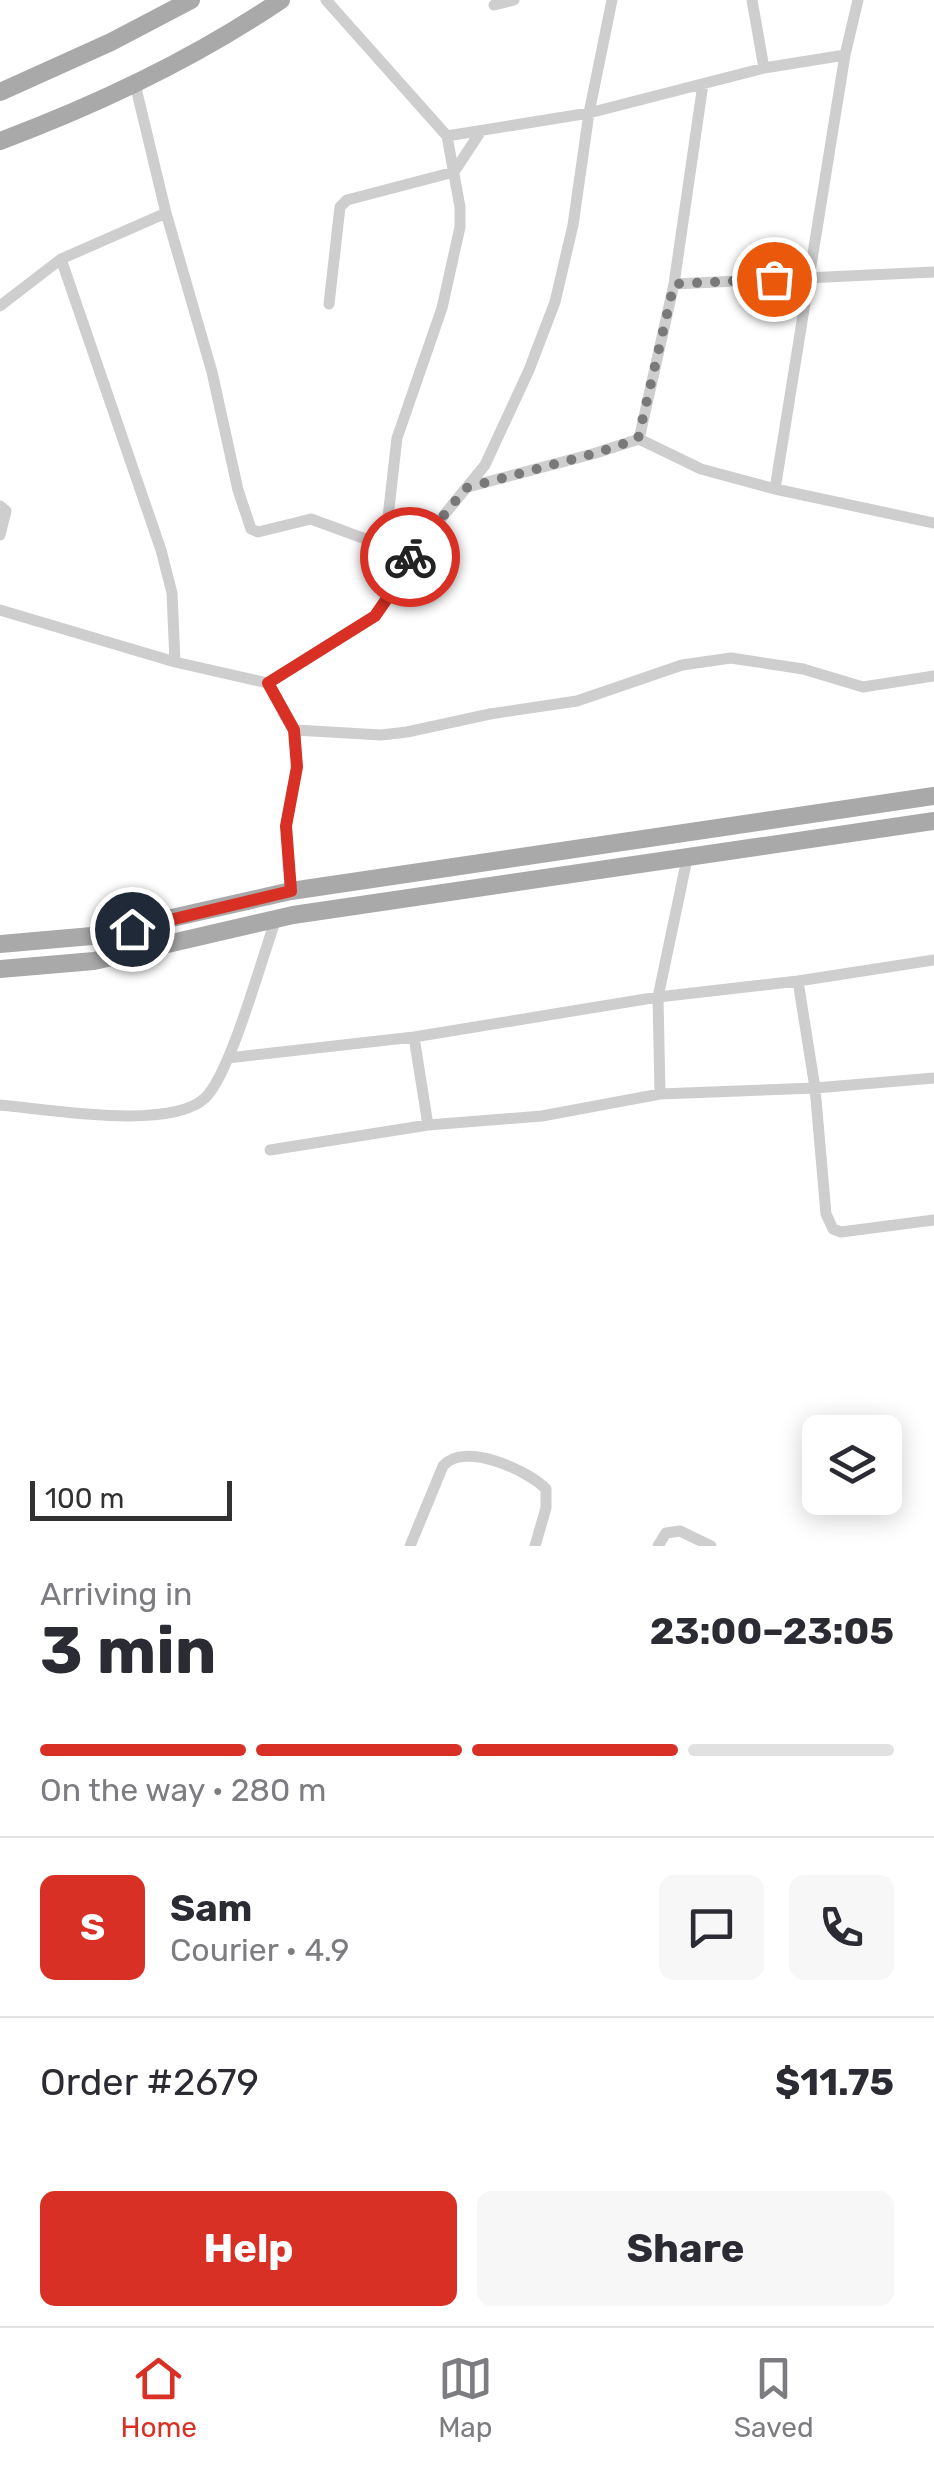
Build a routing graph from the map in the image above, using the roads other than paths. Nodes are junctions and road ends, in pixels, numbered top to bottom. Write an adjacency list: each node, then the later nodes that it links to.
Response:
1 (191, 0): 13 (main road)
2 (281, 0): 11 (main road)
3 (326, 0): 16 (street)
4 (514, 0): 8 (street)
5 (612, 0): 14 (street)
6 (752, 0): 10 (street)
7 (858, 0): 9 (street)
8 (494, 5)
9 (845, 55): 10 (street); 22 (street)
10 (764, 68): 12 (street)
11 (135, 84): 17 (main road); 19 (street)
12 (703, 84): 14 (street); 23 (street)
13 (0, 92)
14 (589, 113): 15 (street); 27 (street)
15 (481, 131): 16 (street); 18 (street)
16 (448, 136): 18 (street)
17 (0, 141)
18 (454, 172): 24 (street); 32 (street)
19 (166, 213): 20 (street); 32 (street)
20 (61, 258): 25 (street); 35 (street)
21 (934, 272): 22 (street)
22 (808, 278): 23 (street); 28 (street)
23 (674, 284): 26 (street)
24 (329, 304)
25 (0, 306)
26 (638, 439): 27 (street); 28 (street)
27 (466, 488): 33 (street)
28 (775, 489): 30 (street)
29 (0, 506): 31 (street)
30 (933, 519)
31 (0, 535)
32 (390, 548): 33 (street)
33 (394, 576): 37 (street)
34 (0, 610): 35 (street)
35 (176, 662): 37 (street)
36 (934, 676): 38 (street)
37 (268, 683): 38 (street)
38 (294, 730): 42 (street)
39 (934, 796): 42 (main road)
40 (934, 821): 41 (main road)
41 (687, 859): 43 (main road); 48 (street)
42 (291, 891): 44 (main road)
43 (276, 919): 46 (main road); 50 (street)
44 (0, 944)
45 (934, 960): 47 (street)
46 (0, 969)
47 (798, 981): 48 (street); 52 (street)
48 (658, 998): 49 (street); 53 (street)
49 (414, 1036): 50 (street); 55 (street)
50 (228, 1058): 54 (street)
51 (934, 1078): 52 (street)
52 (815, 1088): 53 (street); 57 (street)
53 (660, 1094): 55 (street)
54 (0, 1105)
55 (428, 1124): 56 (street)
56 (270, 1150)
57 (934, 1220)
58 (410, 1546): 59 (street)
59 (535, 1546)
60 (658, 1546): 61 (street)
61 (712, 1546)

